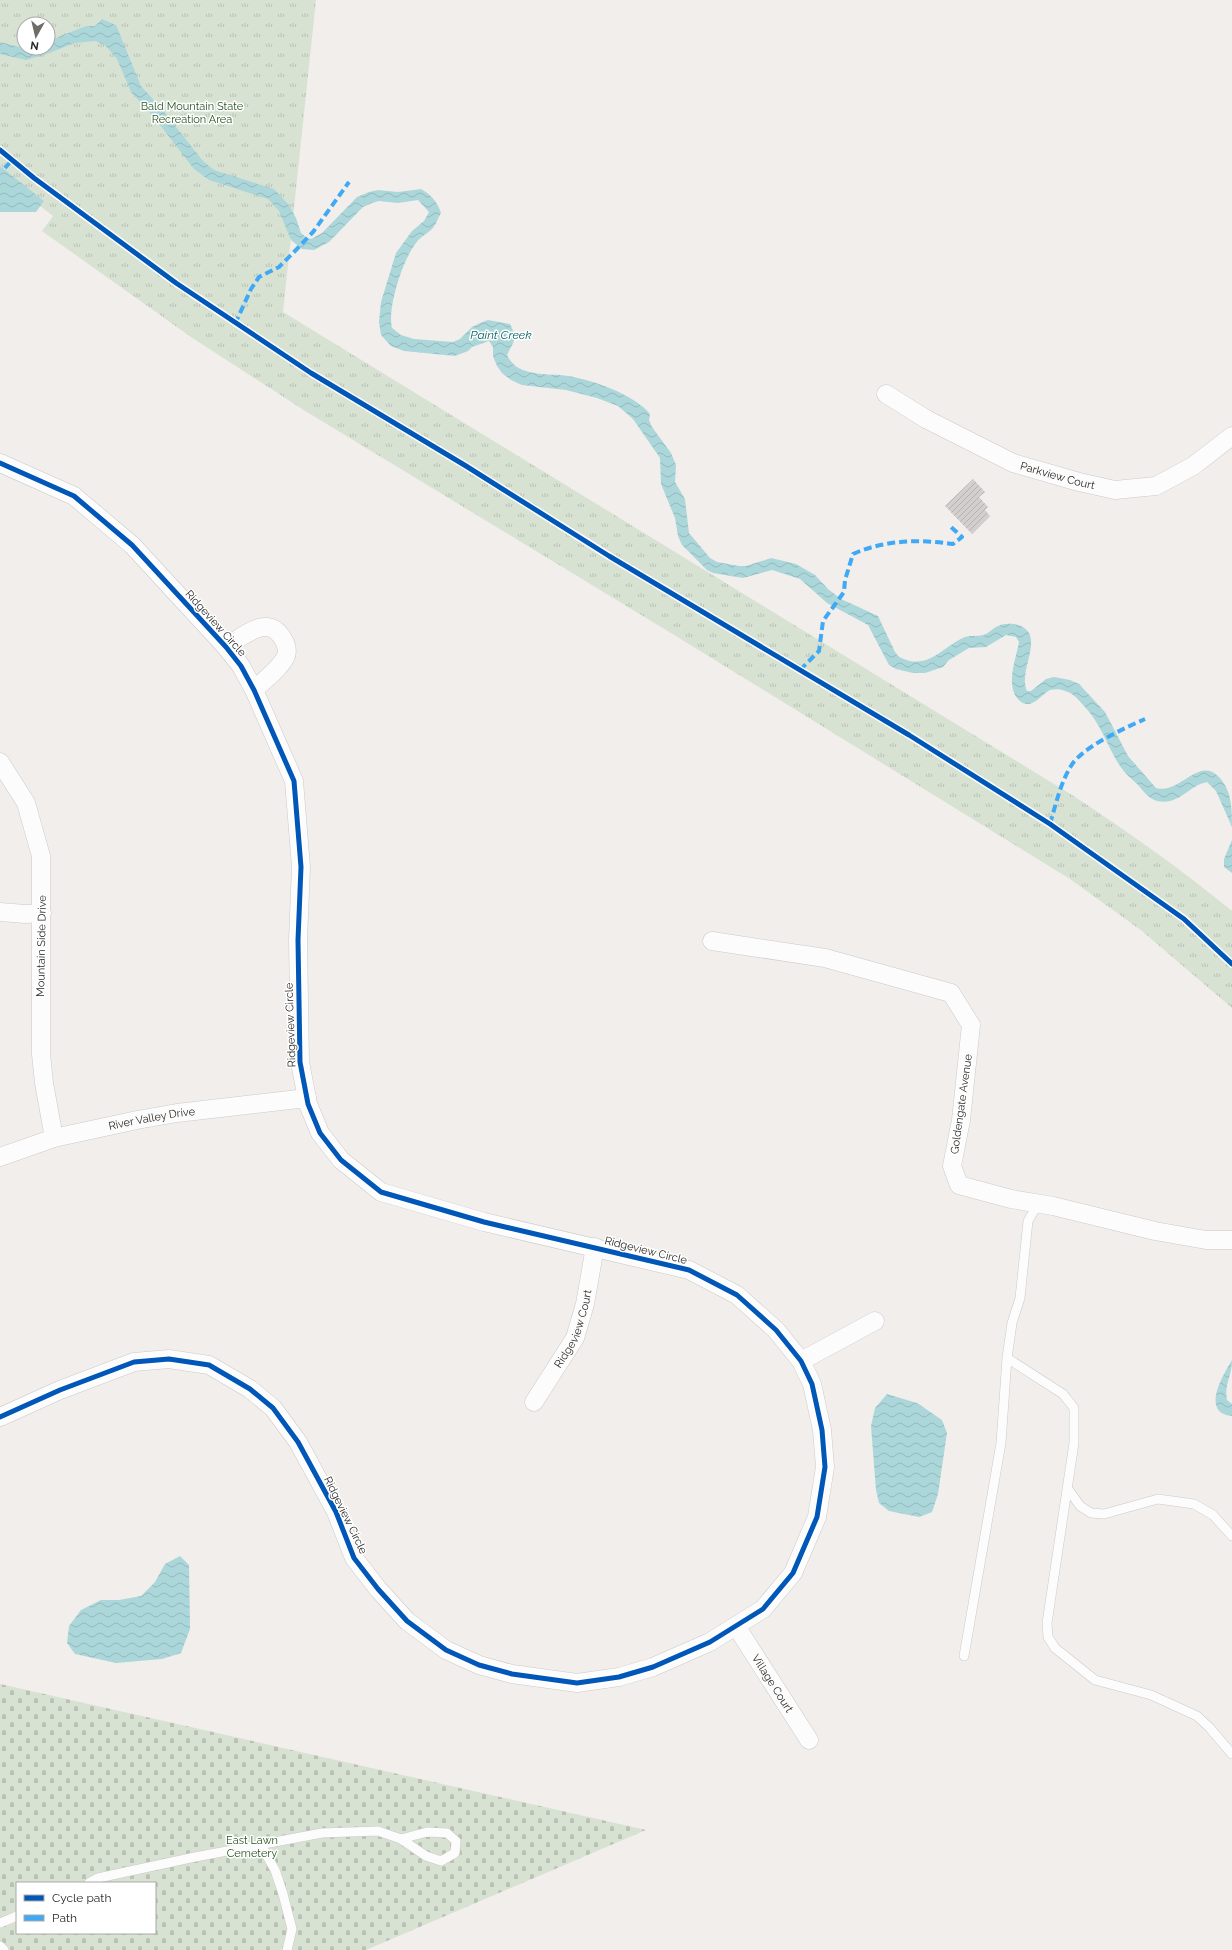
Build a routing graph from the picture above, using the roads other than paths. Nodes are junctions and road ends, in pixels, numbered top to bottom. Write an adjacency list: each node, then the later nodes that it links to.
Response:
1 (886, 394): 2 (street, Parkview Court)
2 (1232, 436)
3 (0, 463): 4 (street, Ridgeview Circle)
4 (226, 647): 5 (street, Ridgeview Circle); 5 (street, Ridgeview Circle)
5 (254, 690): 10 (street, Ridgeview Circle)
6 (0, 762): 8 (street, Mountain Side Drive)
7 (0, 912): 8 (street)
8 (42, 913): 11 (street, Mountain Side Drive)
9 (712, 941): 13 (street, Goldengate Avenue)
10 (307, 1098): 11 (street, River Valley Drive); 15 (street, Ridgeview Circle)
11 (54, 1138): 12 (street, River Valley Drive)
12 (0, 1157)
13 (1038, 1204): 14 (street, Goldengate Avenue); 17 (lane)
14 (1232, 1240)
15 (595, 1247): 18 (street, Ridgeview Circle); 19 (street, Ridgeview Court)
16 (875, 1321): 18 (street)
17 (1007, 1358): 21 (lane); 24 (lane)
18 (801, 1361): 23 (street, Ridgeview Circle)
19 (534, 1402)
20 (0, 1417): 23 (street, Ridgeview Circle)
21 (1068, 1489): 22 (lane); 26 (lane)
22 (1232, 1536)
23 (736, 1626): 25 (street, Village Court)
24 (964, 1656)
25 (809, 1740)
26 (1232, 1754)
27 (401, 1839): 27 (lane); 28 (lane)
28 (261, 1845): 29 (lane); 34 (lane)
29 (91, 1882)
30 (16, 1916): 31 (lane)
31 (0, 1923)
32 (0, 1946): 33 (lane)
33 (4, 1950)
34 (287, 1950)

